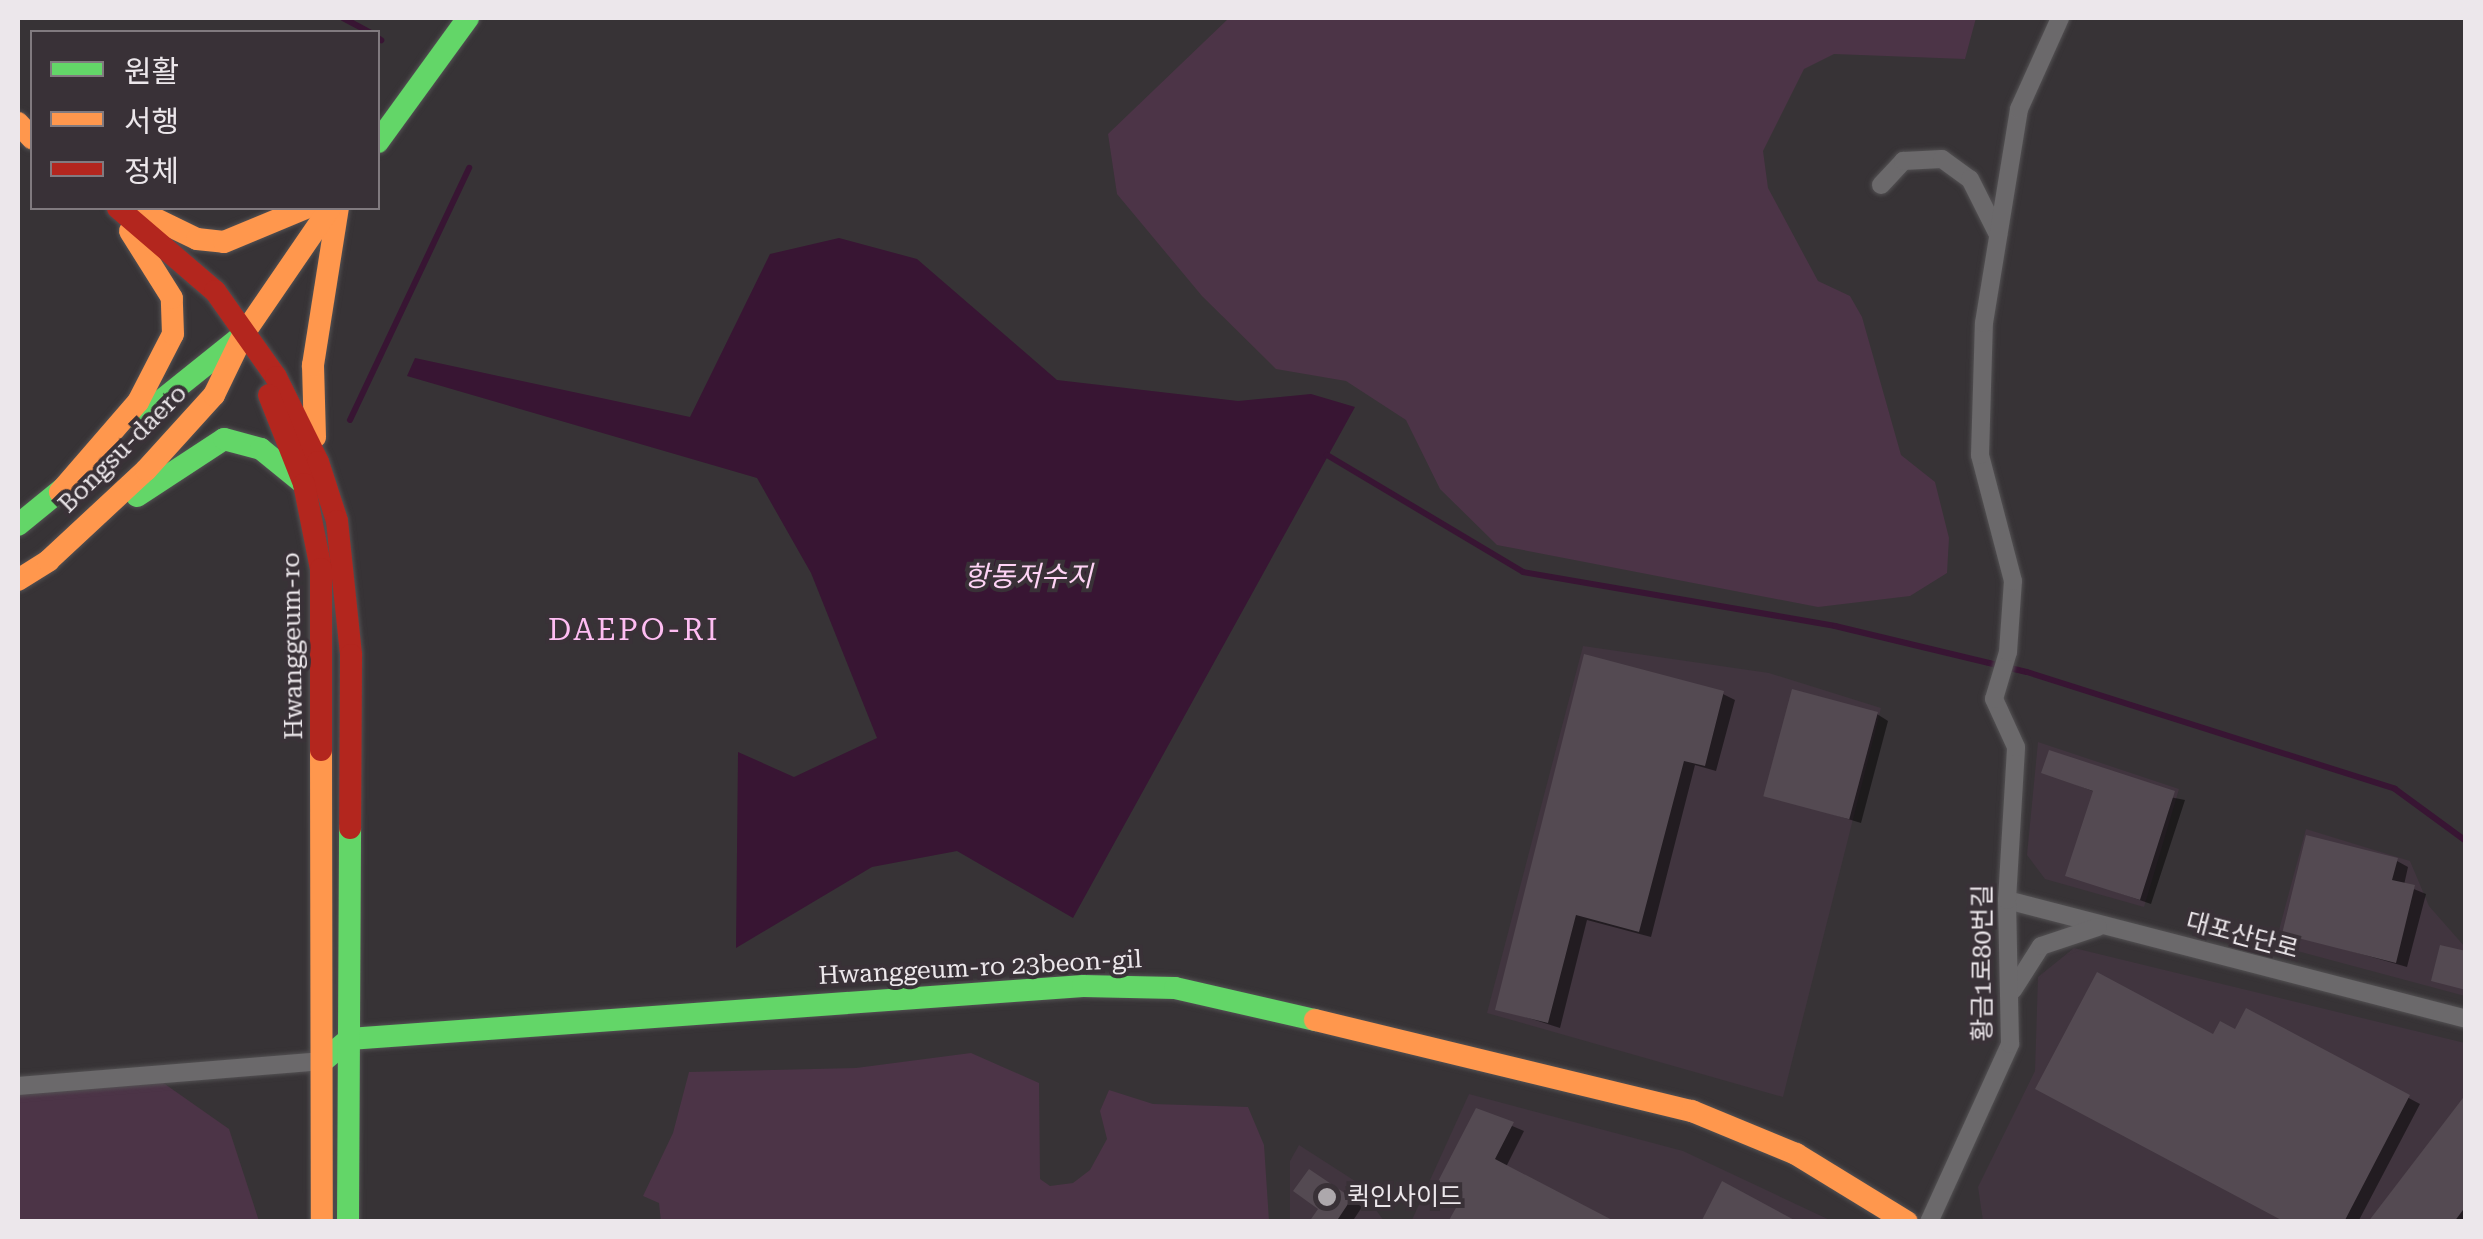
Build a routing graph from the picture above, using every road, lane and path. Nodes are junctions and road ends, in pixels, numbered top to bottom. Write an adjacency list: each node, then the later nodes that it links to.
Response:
1 (468, 18): 3 (street)
2 (2060, 18): 11 (street)
3 (380, 139)
4 (1881, 184): 11 (street)
5 (115, 210): 15 (street)
6 (116, 210): 12 (street)
7 (136, 210): 8 (street)
8 (301, 210)
9 (329, 210): 12 (street, Bongsu-daero)
10 (338, 210): 13 (street)
11 (1998, 236): 19 (street, 황금1로80번길)
12 (243, 335): 13 (street, Hwanggeum-ro); 14 (street, Hwanggeum-ro); 15 (street, Bongsu-daero); 17 (street, Bongsu-daero)
13 (318, 462): 23 (street, Hwanggeum-ro)
14 (304, 484): 17 (street); 24 (street, Hwanggeum-ro)
15 (60, 492): 16 (street, Bongsu-daero)
16 (18, 525)
17 (48, 561): 18 (street, Bongsu-daero)
18 (18, 580)
19 (2007, 900): 20 (street, 대포산단로); 21 (street, 황금1로80번길)
20 (2105, 926): 21 (street); 22 (street, 대포산단로)
21 (2010, 995): 29 (street, 황금1로80번길)
22 (2466, 1018)
23 (350, 1039): 24 (street); 27 (street, Hwanggeum-ro); 28 (street, Hwanggeum-ro 23beon-gil)
24 (323, 1061): 25 (street); 26 (street, Hwanggeum-ro)
25 (18, 1086)
26 (322, 1222)
27 (348, 1222)
28 (1907, 1222)
29 (1928, 1222)

